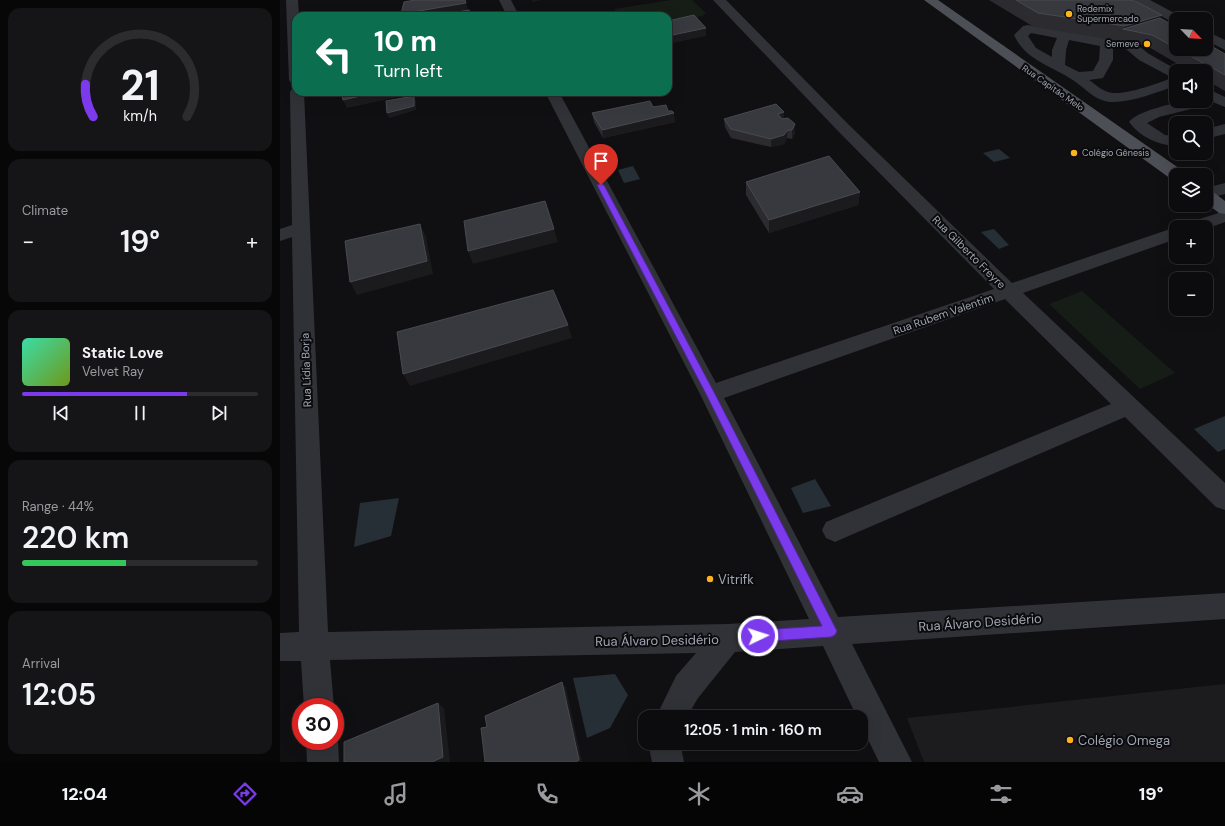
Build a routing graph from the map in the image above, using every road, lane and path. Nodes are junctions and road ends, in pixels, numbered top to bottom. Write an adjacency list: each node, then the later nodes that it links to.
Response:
1 (292, 0): 6 (street)
2 (505, 0): 7 (street)
3 (719, 0): 36 (street, Rua Gilberto Freyre)
4 (930, 0): 16 (main road, Rua Capitão Melo)
5 (1141, 0): 8 (street)
6 (293, 12)
7 (511, 12)
8 (1169, 15)
9 (1065, 35): 11 (street); 13 (street); 13 (street)
10 (1213, 39): 12 (street)
11 (1107, 43): 13 (street); 14 (street)
12 (1225, 46)
13 (1067, 71): 16 (street); 19 (street)
14 (1169, 71)
15 (1169, 84): 19 (street)
16 (1055, 89): 22 (main road, Rua Capitão Melo)
17 (297, 96): 33 (street, Rua Lídia Borja)
18 (554, 96): 37 (street)
19 (1108, 97): 21 (street)
20 (1177, 108): 21 (street)
21 (1140, 121): 22 (street); 25 (street)
22 (1110, 128): 26 (main road, Rua Capitão Melo)
23 (1225, 129): 24 (street)
24 (1213, 132)
25 (1169, 141)
26 (1169, 169)
27 (1225, 188): 28 (street)
28 (1213, 192)
29 (1213, 200): 30 (main road)
30 (1225, 209)
31 (1225, 216): 32 (street)
32 (1213, 220)
33 (302, 228): 34 (street); 45 (street, Rua Lídia Borja)
34 (280, 235)
35 (1169, 235): 36 (street, Rua Rubem Valentim)
36 (1009, 291): 37 (street, Rua Rubem Valentim); 38 (street, Rua Gilberto Freyre)
37 (710, 394): 42 (street)
38 (1128, 406): 39 (street, Rua Gilberto Freyre); 40 (street)
39 (1225, 499)
40 (835, 530)
41 (1225, 606): 42 (street, Rua Álvaro Desidério)
42 (831, 631): 43 (street, Rua Álvaro Desidério); 52 (street)
43 (728, 638): 45 (street, Rua Álvaro Desidério); 47 (street)
44 (280, 647): 45 (street, Rua Álvaro Desidério)
45 (314, 647): 46 (street, Rua Lídia Borja)
46 (318, 698)
47 (675, 710)
48 (322, 750): 50 (street)
49 (666, 750): 51 (street)
50 (323, 762)
51 (668, 762)
52 (896, 762)

